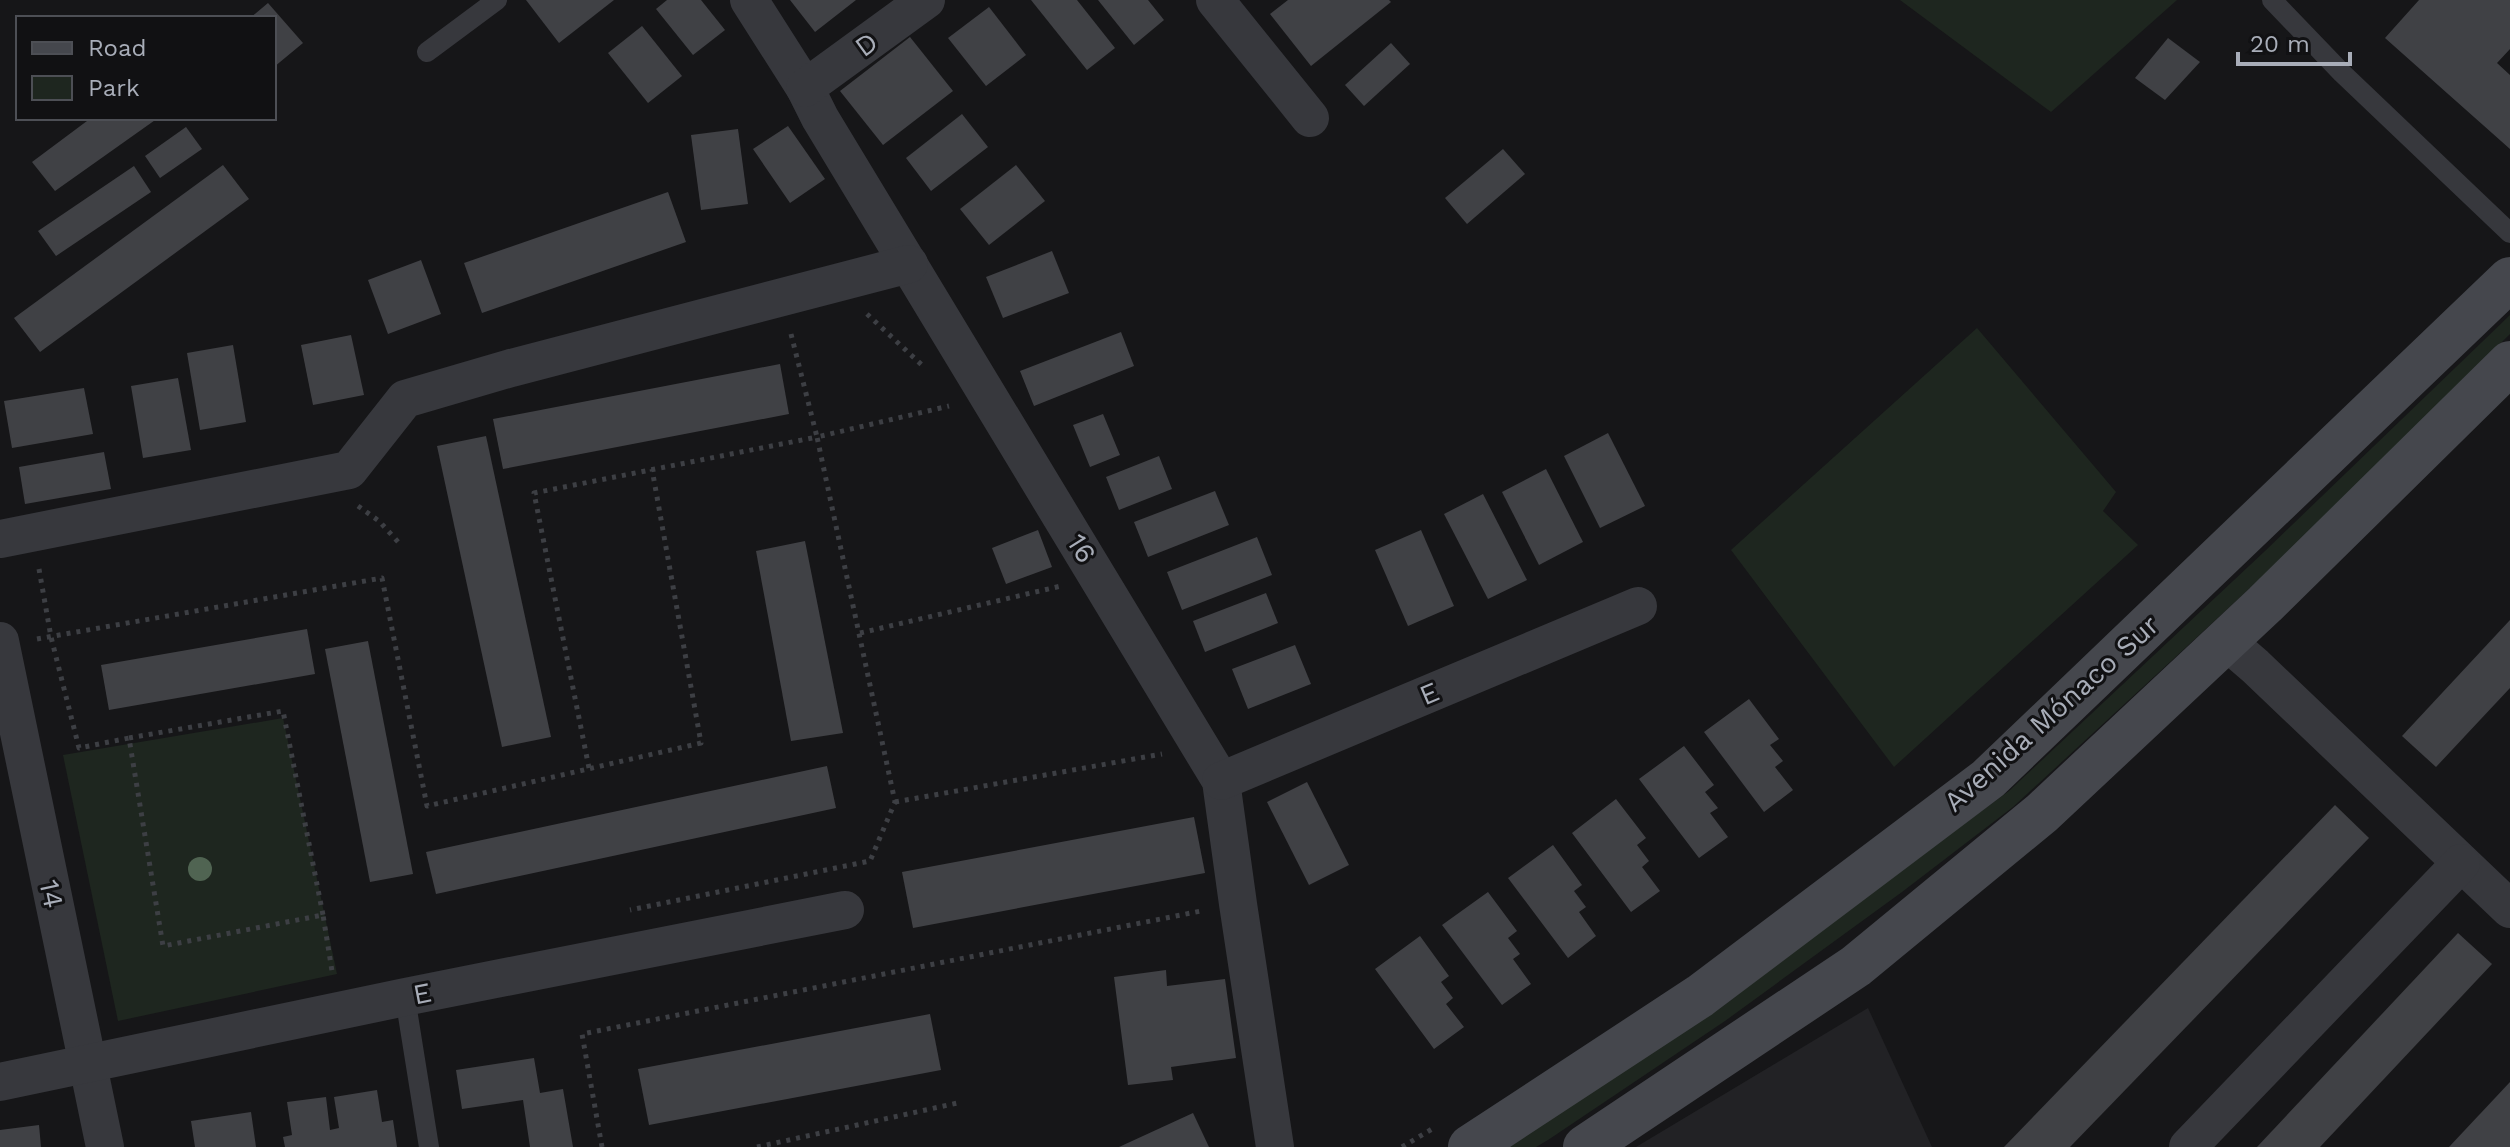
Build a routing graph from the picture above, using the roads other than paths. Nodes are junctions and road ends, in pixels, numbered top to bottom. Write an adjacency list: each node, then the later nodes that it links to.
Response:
1 (497, 0): 6 (lane)
2 (749, 0): 7 (street, 16)
3 (926, 0): 7 (street, D)
4 (1215, 0): 8 (street)
5 (2272, 0): 9 (lane)
6 (427, 52)
7 (805, 88): 10 (street, 16)
8 (1310, 118)
9 (2510, 233)
10 (909, 264): 13 (street); 17 (street, 16)
11 (2510, 279): 24 (main road, Avenida Mónaco Sur)
12 (2510, 363): 15 (main road)
13 (16, 536)
14 (1638, 606): 17 (street, E)
15 (2226, 641): 18 (street); 28 (main road)
16 (0, 644): 22 (street, 14)
17 (1221, 781): 27 (street, 16)
18 (2461, 863): 19 (street); 29 (street)
19 (2510, 909)
20 (845, 910): 21 (street, E)
21 (405, 997): 22 (street, E); 26 (lane)
22 (87, 1062): 23 (street, E); 25 (street, 14)
23 (0, 1082)
24 (1456, 1135)
25 (105, 1147)
26 (429, 1147)
27 (1275, 1147)
28 (1585, 1147)
29 (2188, 1147)

